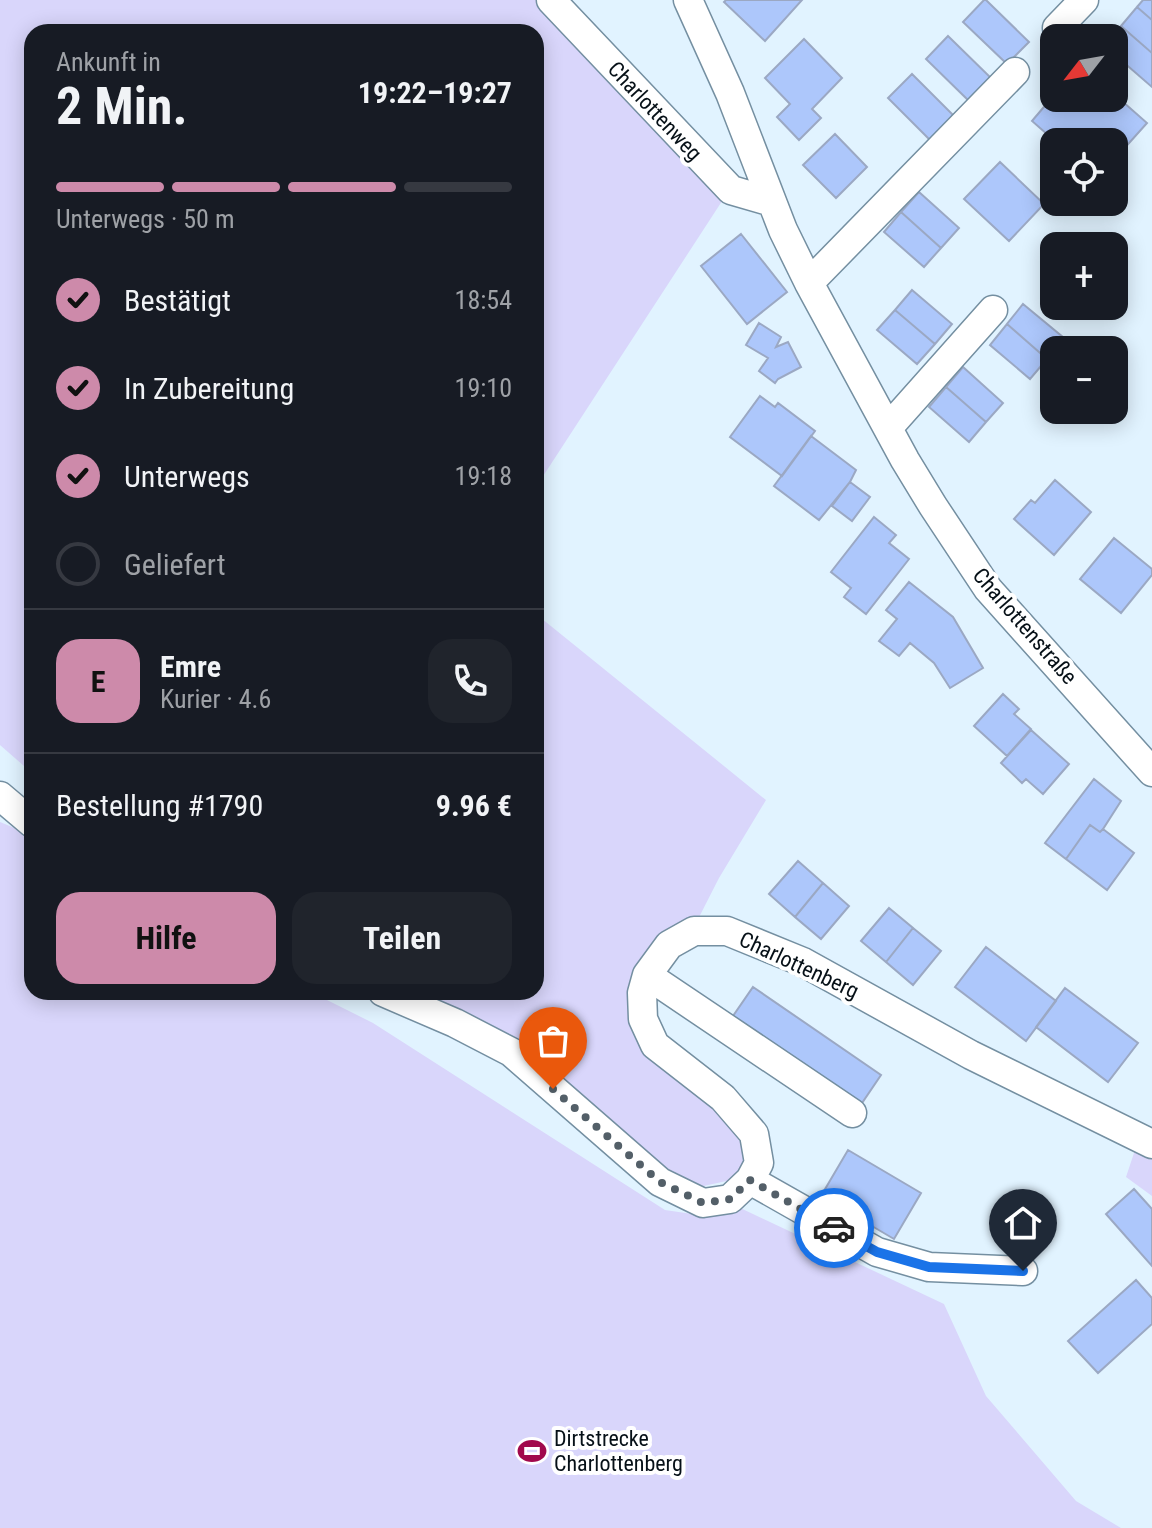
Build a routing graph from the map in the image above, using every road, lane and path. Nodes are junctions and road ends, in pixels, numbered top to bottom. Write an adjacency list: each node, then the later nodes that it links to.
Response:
1 (551, 0): 6 (street, Charlottenweg)
2 (688, 0): 6 (street, Charlottenstraße)
3 (1084, 0): 4 (street)
4 (1061, 24)
5 (1015, 72): 7 (street)
6 (772, 202): 7 (street, Charlottenstraße)
7 (809, 283): 9 (street, Charlottenstraße)
8 (993, 310): 9 (street)
9 (888, 428): 10 (street, Charlottenstraße)
10 (1152, 772)
11 (0, 796): 12 (street)
12 (24, 816)
13 (647, 975): 15 (street); 16 (street, Charlottenberg); 17 (street)
14 (402, 1000): 17 (street)
15 (852, 1113)
16 (1152, 1144)
17 (750, 1180): 18 (street)
18 (1023, 1271)

